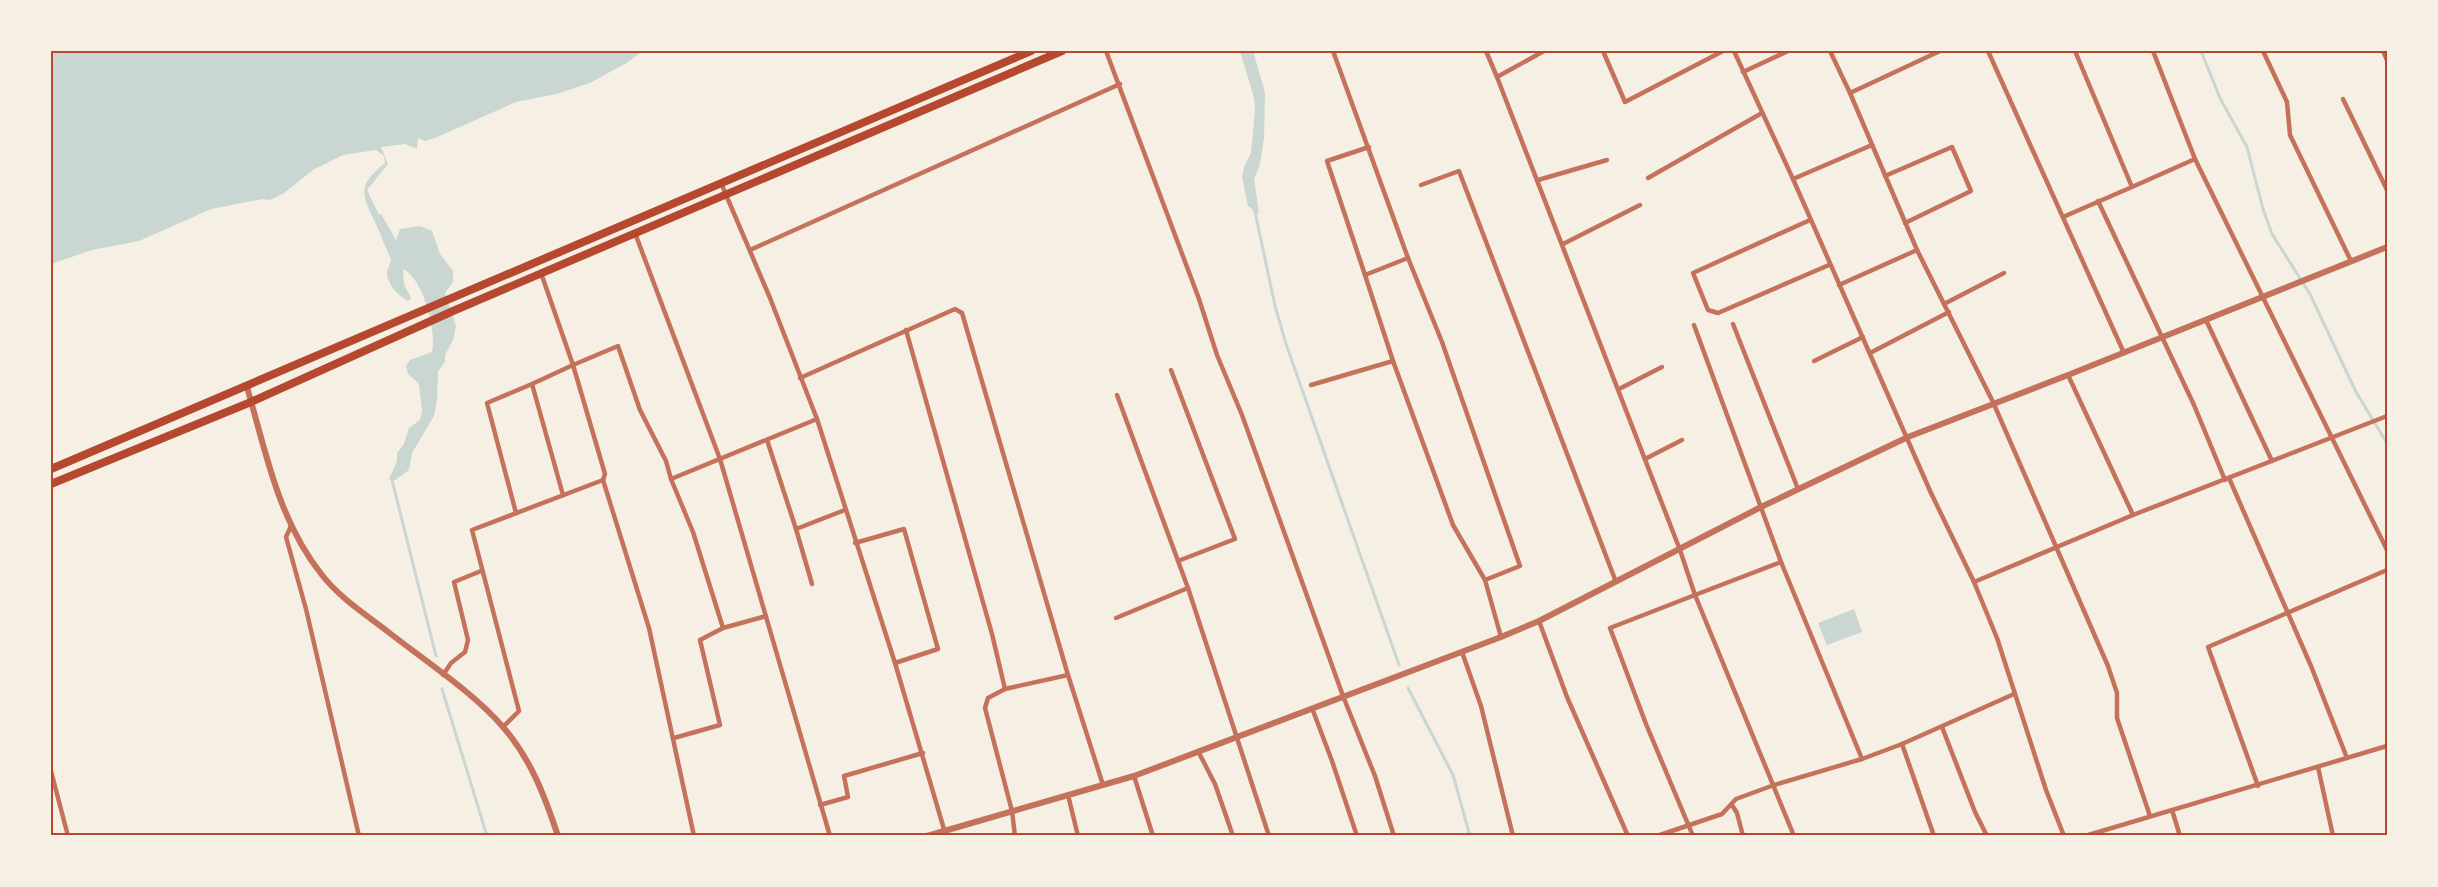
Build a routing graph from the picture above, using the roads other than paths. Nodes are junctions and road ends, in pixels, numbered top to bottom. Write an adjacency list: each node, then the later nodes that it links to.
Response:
1 (1031, 51): 34 (highway)
2 (1062, 51): 38 (highway)
3 (1106, 51): 22 (street)
4 (1333, 51): 27 (street)
5 (1486, 51): 21 (street)
6 (1543, 51): 21 (street)
7 (1610, 51): 18 (street)
8 (1723, 51): 18 (street)
9 (1734, 51): 20 (street)
10 (1788, 51): 20 (street)
11 (1830, 51): 23 (street)
12 (1940, 51): 23 (street)
13 (1988, 51): 41 (street)
14 (2075, 51): 36 (street)
15 (2152, 51): 28 (street)
16 (2263, 51): 50 (street)
17 (2383, 51): 19 (street)
18 (1604, 53)
19 (2387, 60)
20 (1743, 72): 25 (street)
21 (1497, 77): 33 (street)
22 (1119, 84): 47 (street); 129 (street)
23 (1850, 93): 26 (street)
24 (2343, 99): 37 (street)
25 (1762, 113): 31 (street); 32 (street)
26 (1872, 145): 30 (street); 32 (street)
27 (1369, 147): 49 (street); 54 (street)
28 (2195, 159): 36 (street); 56 (street)
29 (1607, 160): 33 (street)
30 (1885, 176): 43 (street); 43 (street)
31 (1648, 178)
32 (1793, 179): 42 (street)
33 (1538, 180): 45 (street)
34 (721, 183): 38 (street); 76 (highway)
35 (1421, 185): 112 (street)
36 (2132, 187): 39 (street)
37 (2387, 190)
38 (726, 194): 44 (highway); 47 (street)
39 (2098, 201): 41 (street); 64 (street)
40 (1640, 205): 45 (street)
41 (2063, 217): 66 (street)
42 (1810, 220): 51 (street); 51 (street)
43 (1905, 223): 48 (street)
44 (635, 233): 52 (highway); 87 (street)
45 (1563, 244): 77 (street)
46 (2387, 247): 50 (street)
47 (750, 250): 73 (street)
48 (1917, 250): 55 (street); 57 (street)
49 (1408, 258): 54 (street); 111 (street)
50 (2351, 261): 56 (street)
51 (1829, 265): 55 (street)
52 (541, 273): 69 (street); 79 (highway)
53 (2004, 273): 57 (street)
54 (1365, 275): 67 (street)
55 (1839, 285): 63 (street)
56 (2263, 298): 59 (street); 84 (street)
57 (1944, 304): 58 (street)
58 (1949, 312): 65 (street); 80 (street)
59 (2206, 320): 64 (street); 89 (street)
60 (1733, 324): 95 (street)
61 (1694, 325): 97 (street)
62 (906, 330): 73 (street); 126 (street); 127 (street)
63 (1863, 337): 65 (street); 68 (street)
64 (2162, 337): 66 (street); 92 (street)
65 (1870, 353): 83 (street)
66 (2124, 353): 72 (street)
67 (1393, 361): 75 (street); 111 (street)
68 (1814, 362)
69 (573, 365): 74 (street); 91 (street); 93 (street)
70 (1662, 367): 77 (street)
71 (1171, 370): 107 (street)
72 (2068, 375): 80 (street); 100 (street)
73 (800, 378): 82 (street)
74 (532, 384): 96 (street); 99 (street)
75 (1311, 385)
76 (247, 387): 79 (street); 90 (highway)
77 (1618, 390): 88 (street)
78 (1117, 395): 107 (street)
79 (251, 402): 94 (highway); 101 (street)
80 (1993, 402): 83 (street); 104 (street)
81 (2387, 416): 84 (street)
82 (817, 419): 85 (street); 98 (street)
83 (1908, 436): 95 (street); 113 (street)
84 (2333, 437): 89 (street); 106 (street)
85 (766, 440): 87 (street); 102 (street)
86 (1682, 440): 88 (street)
87 (720, 459): 91 (street); 118 (street)
88 (1645, 459): 105 (street)
89 (2272, 461): 92 (street)
90 (51, 470)
91 (671, 479): 121 (street)
92 (2227, 479): 100 (street); 117 (street)
93 (603, 480): 96 (street); 133 (street)
94 (51, 484)
95 (1798, 489): 97 (street)
96 (563, 495): 99 (street)
97 (1761, 507): 105 (street); 108 (street)
98 (845, 510): 102 (street); 103 (street)
99 (516, 513): 110 (street)
100 (2133, 516): 104 (street)
101 (291, 526): 125 (street); 156 (street)
102 (796, 529): 114 (street)
103 (855, 543): 124 (street); 124 (street)
104 (2058, 548): 113 (street); 152 (street)
105 (1680, 550): 112 (street); 116 (street)
106 (2387, 550)
107 (1178, 561): 115 (street)
108 (1781, 562): 116 (street); 140 (street)
109 (2387, 570): 117 (street)
110 (481, 571): 125 (street); 131 (street)
111 (1485, 580): 122 (street)
112 (1616, 582): 120 (street)
113 (1974, 582): 128 (street)
114 (812, 584)
115 (1188, 588): 119 (street); 134 (street)
116 (1695, 596): 145 (street); 153 (street)
117 (2288, 613): 139 (street); 146 (street)
118 (766, 615): 121 (street); 148 (street)
119 (1116, 618)
120 (1539, 621): 122 (street); 169 (street)
121 (723, 628): 133 (street)
122 (1501, 637): 123 (street)
123 (1461, 652): 129 (street); 168 (street)
124 (895, 663): 138 (street)
125 (443, 675): 131 (street)
126 (1068, 675): 127 (street); 144 (street)
127 (1005, 689): 151 (street)
128 (2014, 694): 132 (street); 176 (street)
129 (1343, 696): 130 (street); 167 (street)
130 (1312, 708): 134 (street); 166 (street)
131 (503, 727): 157 (street)
132 (1941, 727): 135 (street); 175 (street)
133 (674, 738): 158 (street)
134 (1236, 738): 137 (street); 165 (street)
135 (1902, 744): 140 (street); 174 (street)
136 (2387, 746): 139 (street)
137 (1198, 751): 143 (street); 164 (street)
138 (922, 753): 148 (street); 154 (street)
139 (2347, 758): 141 (street)
140 (1862, 759): 145 (street)
141 (2318, 768): 146 (street); 179 (street)
142 (51, 771): 155 (street)
143 (1134, 776): 144 (street); 163 (street)
144 (1103, 785): 147 (street)
145 (1774, 785): 149 (street); 173 (street)
146 (2258, 786): 150 (street)
147 (1068, 795): 151 (street); 162 (street)
148 (820, 805): 159 (street)
149 (1732, 805): 153 (street); 172 (street)
150 (2172, 810): 152 (street); 178 (street)
151 (1012, 811): 154 (street); 161 (street)
152 (2150, 816): 177 (street)
153 (1690, 825): 170 (street); 171 (street)
154 (945, 833): 160 (street)
155 (68, 836)
156 (359, 836)
157 (558, 836)
158 (694, 836)
159 (830, 836)
160 (927, 836)
161 (1015, 836)
162 (1078, 836)
163 (1153, 836)
164 (1233, 836)
165 (1269, 836)
166 (1358, 836)
167 (1394, 836)
168 (1514, 836)
169 (1628, 836)
170 (1657, 836)
171 (1693, 836)
172 (1743, 836)
173 (1794, 836)
174 (1934, 836)
175 (1987, 836)
176 (2064, 836)
177 (2085, 836)
178 (2180, 836)
179 (2333, 836)

